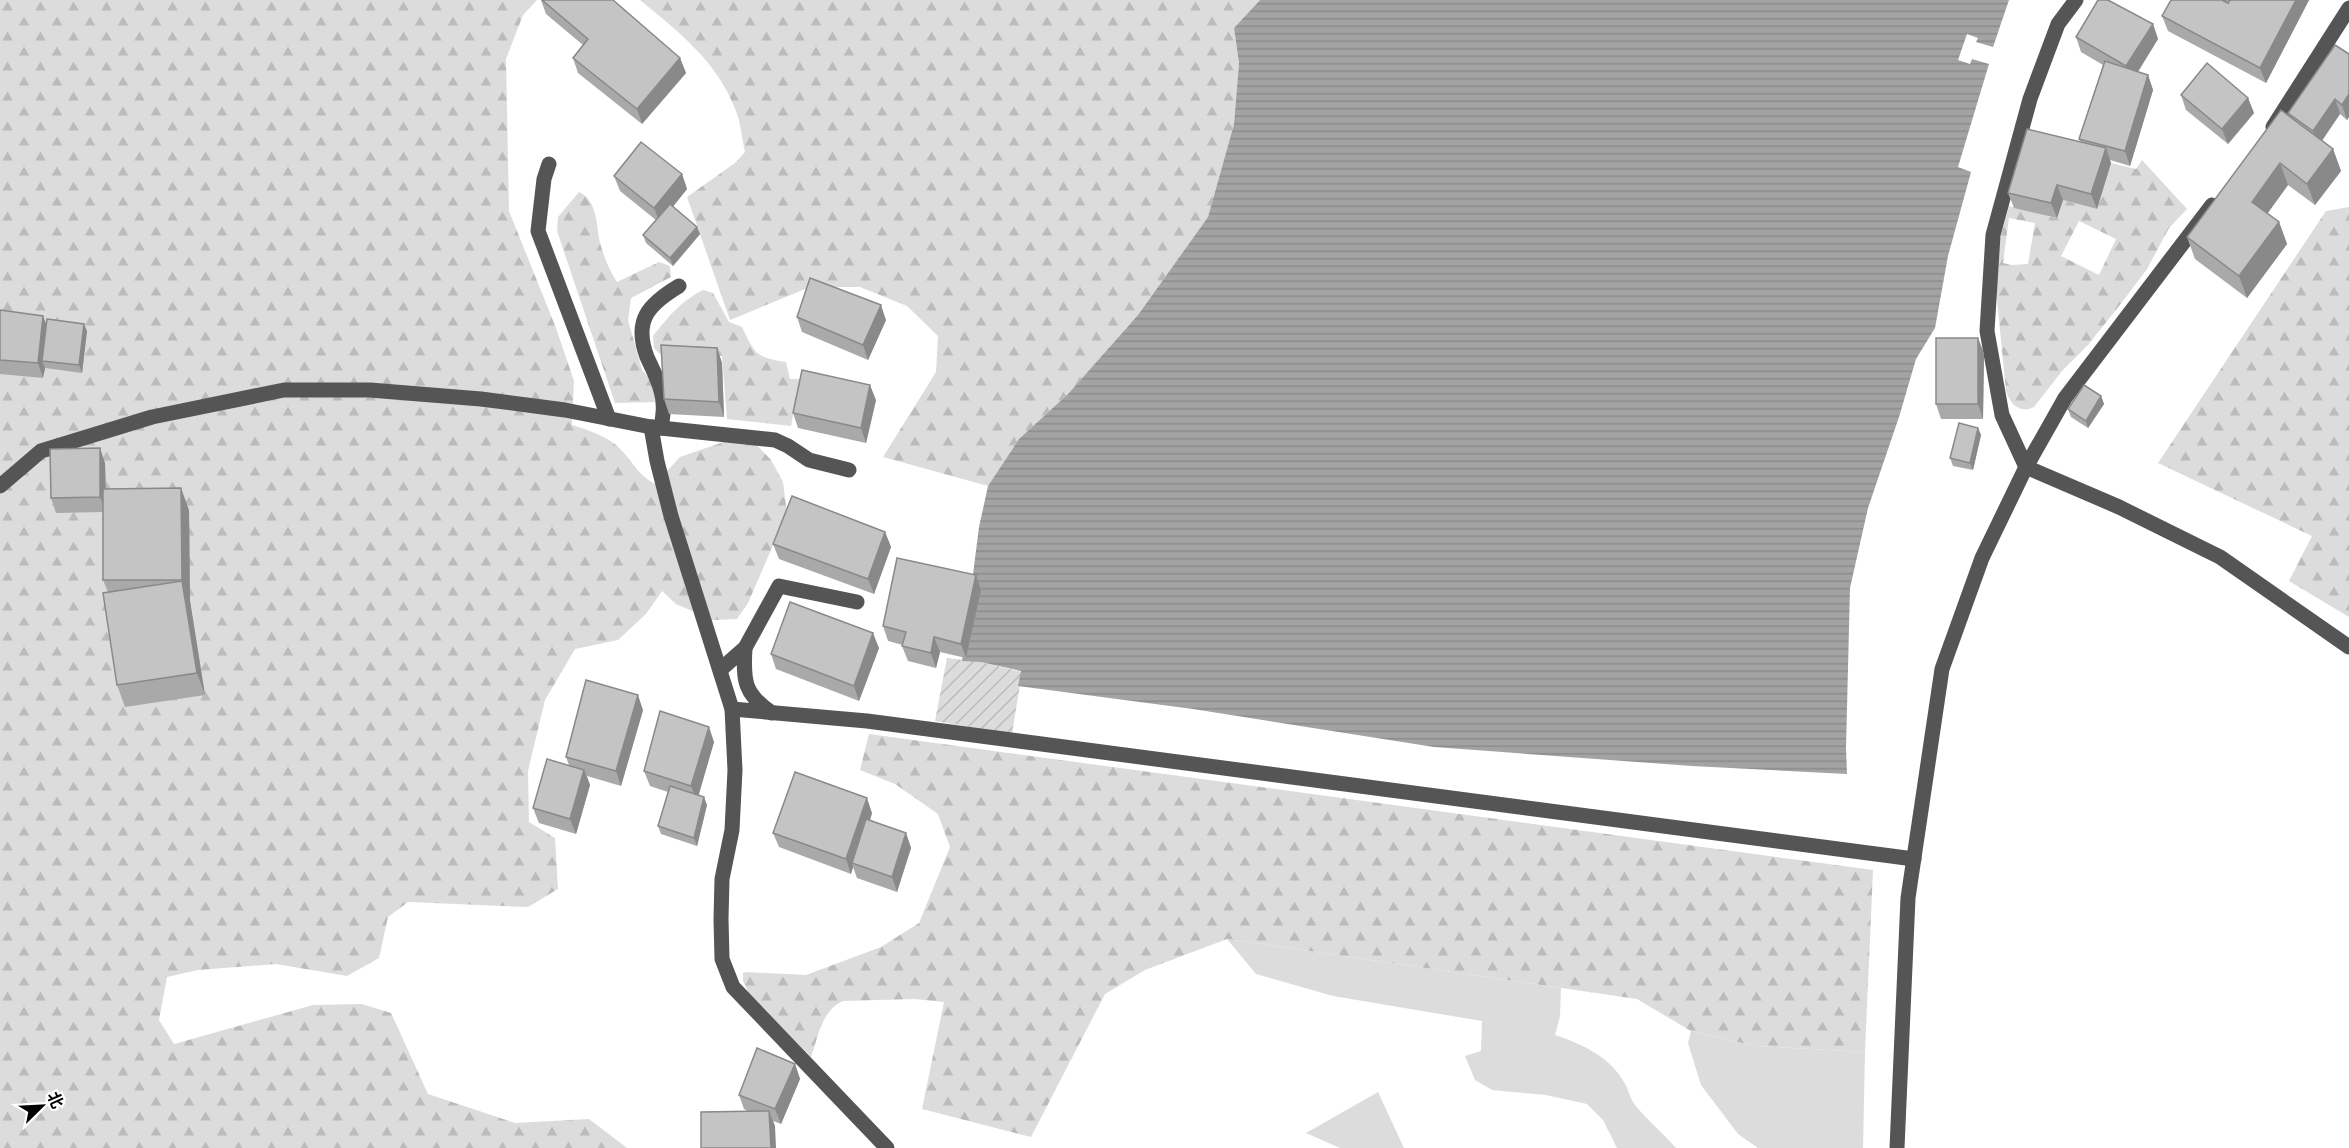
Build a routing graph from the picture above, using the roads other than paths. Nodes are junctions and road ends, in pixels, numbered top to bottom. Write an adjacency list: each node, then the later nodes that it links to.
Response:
1 (2076, 0): 9 (street)
2 (2349, 8): 3 (street)
3 (2266, 137)
4 (549, 164): 7 (street)
5 (2224, 190): 9 (street)
6 (679, 286): 8 (street)
7 (609, 419): 8 (street); 11 (street)
8 (656, 427): 10 (street); 15 (street)
9 (2026, 467): 13 (street); 18 (street)
10 (849, 470)
11 (0, 486)
12 (857, 602): 14 (street)
13 (2349, 647)
14 (745, 648): 15 (street); 17 (street)
15 (720, 670): 16 (street)
16 (732, 709): 17 (street); 19 (street)
17 (772, 713): 18 (street)
18 (1914, 859): 20 (street)
19 (886, 1148)
20 (1897, 1148)

